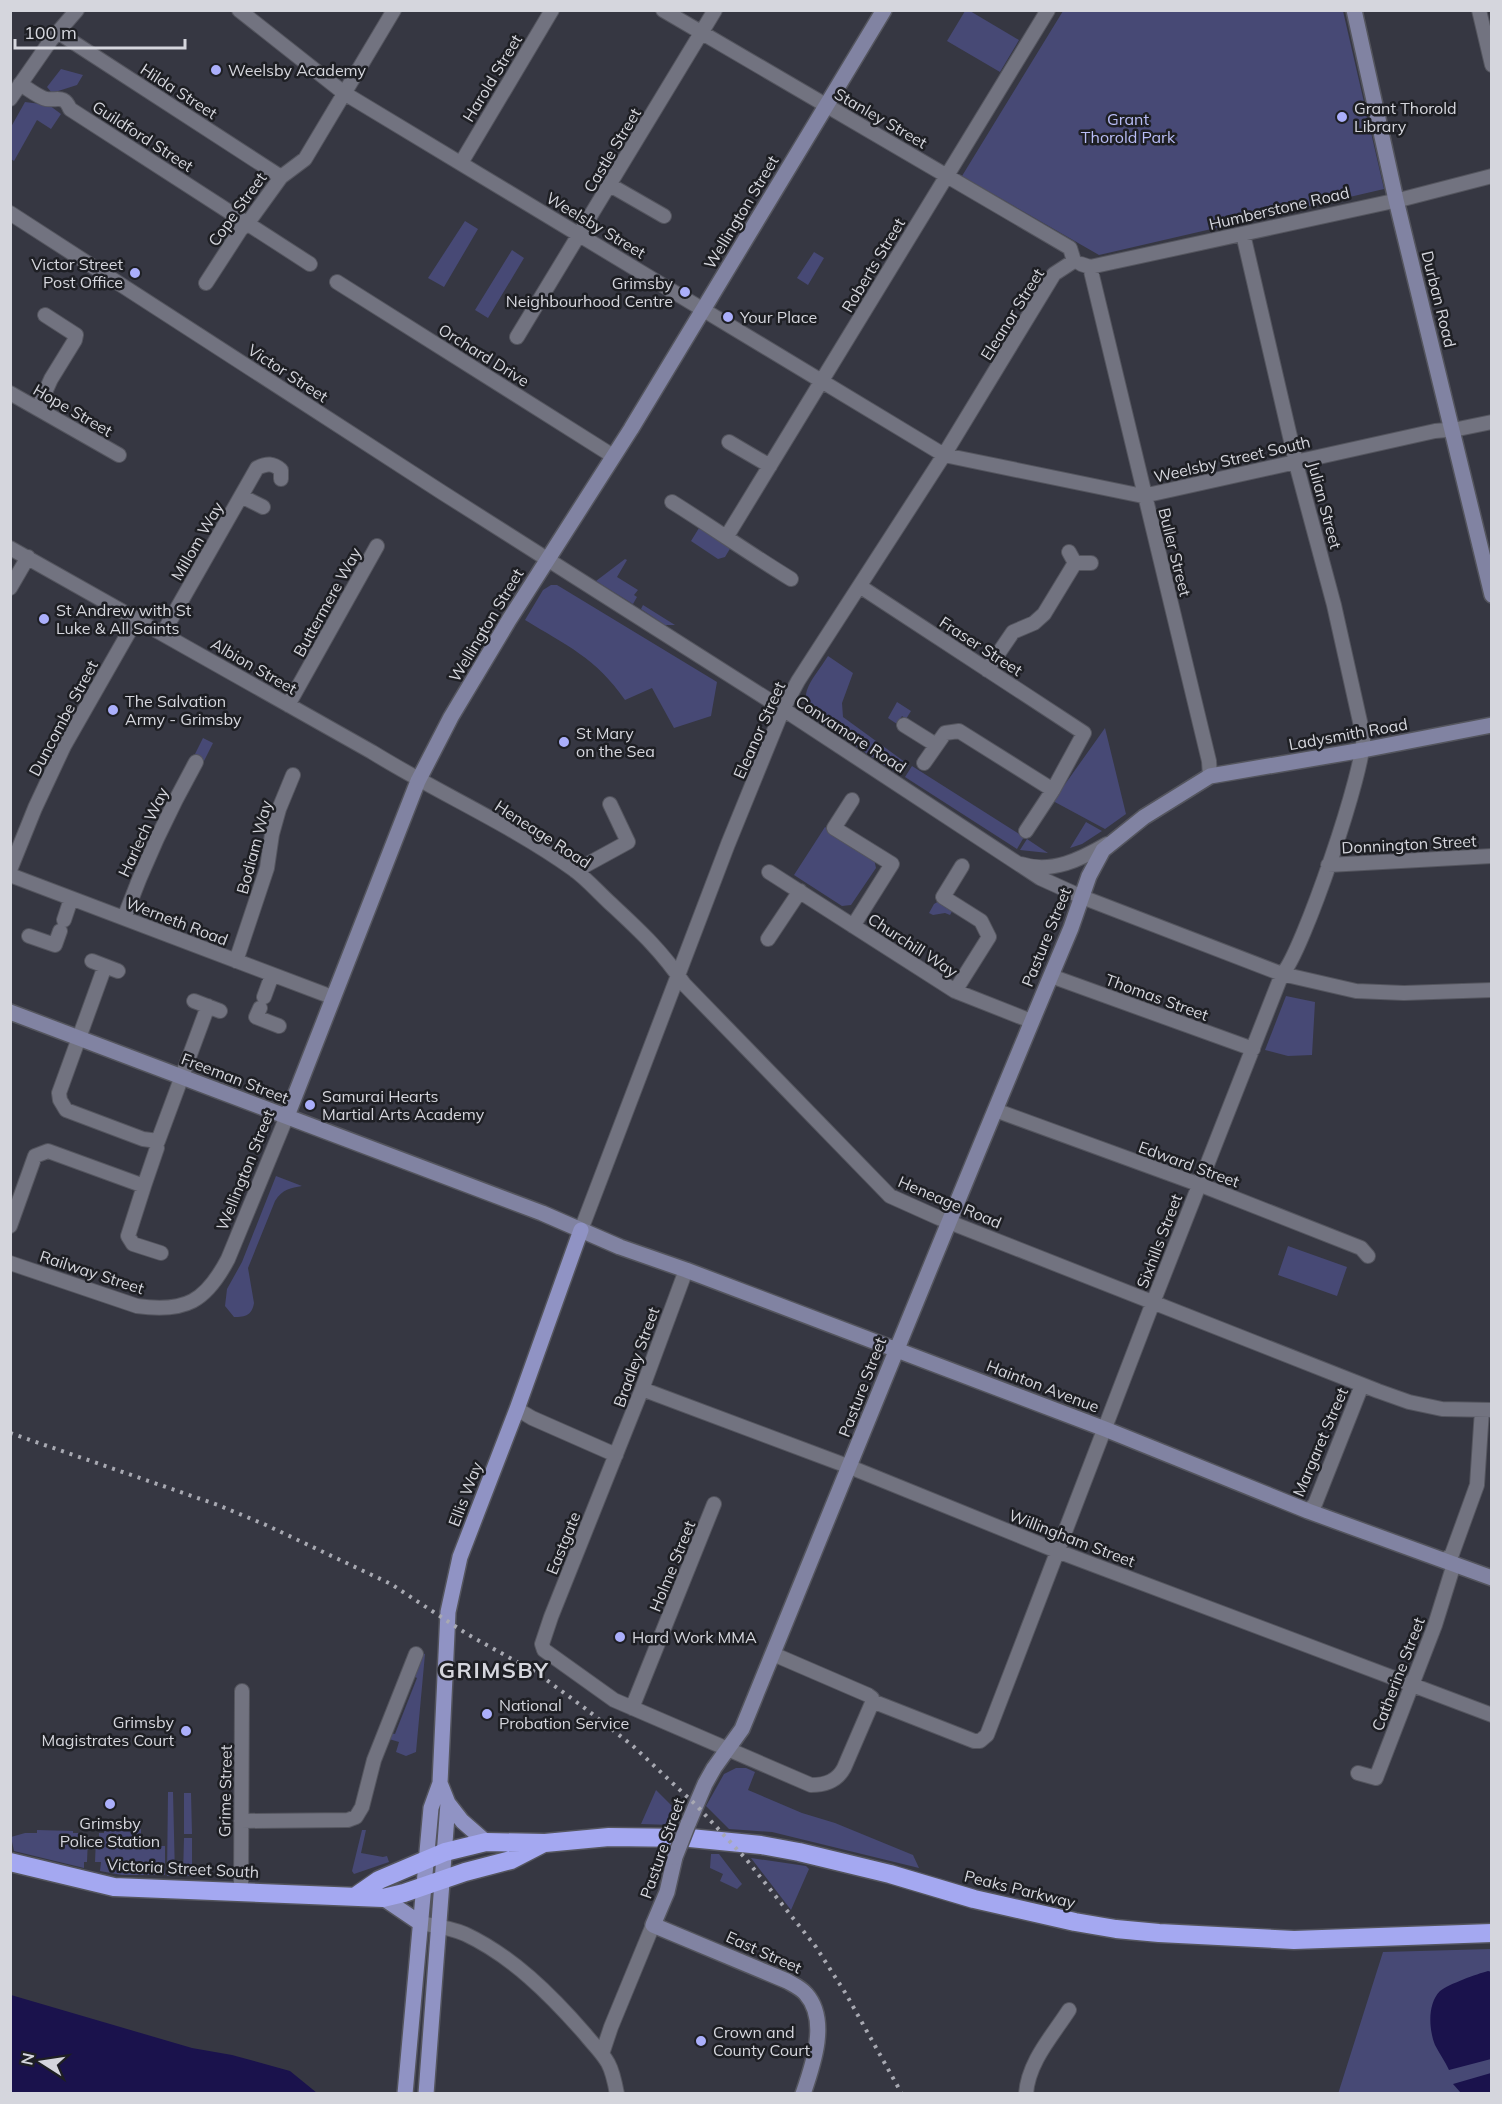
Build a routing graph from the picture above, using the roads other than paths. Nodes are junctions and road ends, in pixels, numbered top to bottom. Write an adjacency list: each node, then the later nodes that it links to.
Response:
1 (77, 10): 11 (street)
2 (239, 10): 15 (street, Weelsby Street)
3 (394, 10): 15 (street, Cope Street)
4 (552, 10): 18 (street, Harold Street)
5 (663, 10): 12 (street, Stanley Street)
6 (715, 10): 12 (street, Castle Street)
7 (884, 10): 17 (street, Wellington Street)
8 (1048, 10): 19 (street, Roberts Street)
9 (1354, 10): 23 (street, Durban Road)
10 (1479, 10): 13 (street)
11 (59, 33): 14 (street); 21 (street, Hilda Street)
12 (702, 33): 17 (street, Stanley Street); 22 (street, Castle Street)
13 (1491, 65)
14 (20, 84): 16 (street); 26 (street, Guildford Street)
15 (342, 97): 18 (street, Weelsby Street); 21 (street, Cope Street)
16 (10, 99)
17 (827, 105): 19 (street, Stanley Street); 34 (street, Wellington Street)
18 (461, 163): 27 (street, Weelsby Street)
19 (947, 175): 29 (street, Stanley Street); 37 (street, Roberts Street)
20 (1491, 176): 23 (street, Humberstone Road)
21 (281, 177): 26 (street, Cope Street)
22 (610, 184): 25 (street); 27 (street, Castle Street)
23 (1396, 200): 28 (street, Humberstone Road); 41 (street, Durban Road)
24 (10, 213): 57 (street, Victor Street)
25 (664, 216)
26 (247, 224): 30 (street); 33 (street, Cope Street)
27 (580, 234): 34 (street, Weelsby Street); 36 (street, Castle Street)
28 (1243, 234): 31 (street, Humberstone Road); 46 (street, Julian Street)
29 (1074, 261): 31 (street); 44 (street, Eleanor Street)
30 (310, 264)
31 (1090, 267): 50 (street, Buller Street)
32 (337, 282): 45 (street, Orchard Drive)
33 (206, 283)
34 (703, 309): 37 (street, Weelsby Street); 45 (street, Wellington Street)
35 (45, 315): 39 (street)
36 (517, 337)
37 (822, 381): 44 (street, Weelsby Street); 47 (street, Roberts Street)
38 (10, 393): 39 (street, Hope Street)
39 (38, 408): 43 (street, Hope Street)
40 (1491, 422): 41 (street, Weelsby Street South)
41 (1453, 429): 46 (street, Weelsby Street South); 62 (street, Durban Road)
42 (729, 442): 47 (street)
43 (119, 455)
44 (944, 455): 50 (street, Weelsby Street South); 60 (street, Eleanor Street)
45 (613, 456): 57 (street, Wellington Street)
46 (1296, 461): 50 (street, Weelsby Street South); 71 (street, Julian Street)
47 (770, 466): 53 (street, Roberts Street)
48 (281, 479): 49 (street, Millom Way)
49 (241, 496): 52 (street, Millom Way); 64 (street, Millom Way)
50 (1143, 496): 75 (street, Buller Street)
51 (672, 502): 53 (street)
52 (263, 507)
53 (727, 536): 59 (street)
54 (377, 546): 66 (street, Buttermere Way)
55 (10, 548): 56 (street, Albion Street)
56 (28, 557): 61 (street); 63 (street, Albion Street)
57 (548, 559): 67 (street, Convamore Road); 76 (street, Wellington Street)
58 (1091, 563): 65 (street)
59 (791, 579)
60 (861, 587): 65 (street, Fraser Street); 67 (street, Eleanor Street)
61 (10, 588)
62 (1491, 595)
63 (137, 618): 64 (street, Albion Street); 86 (street, Duncombe Street)
64 (163, 633): 66 (street, Albion Street)
65 (987, 670): 77 (street, Fraser Street)
66 (288, 705): 76 (street, Albion Street)
67 (783, 709): 83 (street, Convamore Road); 101 (street, Eleanor Street)
68 (904, 725): 70 (street)
69 (1491, 725): 71 (street, Ladysmith Road)
70 (936, 745): 73 (street); 77 (street)
71 (1363, 750): 75 (street, Ladysmith Road); 84 (street, Sixhills Street)
72 (196, 762): 93 (street, Harlech Way)
73 (924, 763)
74 (292, 775): 98 (street, Bodiam Way)
75 (1210, 776): 81 (street, Pasture Street)
76 (418, 781): 87 (street, Heneage Road); 105 (street, Wellington Street)
77 (1053, 790): 80 (street)
78 (852, 800): 94 (street, Churchill Way)
79 (609, 804): 87 (street)
80 (1026, 831)
81 (1114, 840): 83 (street, Convamore Road); 91 (street, Pasture Street)
82 (1491, 856): 84 (street, Donnington Street)
83 (1014, 860): 91 (street, Convamore Road)
84 (1328, 864): 99 (street, Sixhills Street)
85 (962, 866): 104 (street, Churchill Way)
86 (10, 870)
87 (575, 871): 101 (street, Heneage Road)
88 (769, 872): 90 (street, Churchill Way)
89 (10, 875): 92 (street, Werneth Road)
90 (800, 891): 94 (street, Churchill Way); 96 (street)
91 (1082, 897): 99 (street, Convamore Road); 102 (street, Pasture Street)
92 (71, 899): 93 (street, Werneth Road); 95 (street)
93 (124, 918): 98 (street, Werneth Road)
94 (853, 926): 104 (street, Churchill Way)
95 (29, 936)
96 (768, 939)
97 (92, 961): 110 (street)
98 (236, 961): 100 (street, Werneth Road)
99 (1282, 974): 103 (street, Convamore Road); 111 (street, Sixhills Street)
100 (272, 975): 105 (street, Werneth Road); 109 (street)
101 (679, 975): 118 (street, Heneage Road); 120 (street, Eleanor Street)
102 (1051, 976): 108 (street, Pasture Street); 111 (street, Thomas Street)
103 (1491, 990)
104 (955, 991): 108 (street, Churchill Way)
105 (332, 997): 114 (street, Wellington Street)
106 (207, 1006): 112 (street)
107 (10, 1012): 110 (street, Freeman Street)
108 (1031, 1021): 113 (street, Pasture Street)
109 (279, 1026)
110 (79, 1038): 112 (street, Freeman Street); 115 (street)
111 (1253, 1049): 116 (street, Sixhills Street)
112 (182, 1077): 114 (street, Freeman Street); 115 (street)
113 (995, 1110): 116 (street, Edward Street); 118 (street, Pasture Street)
114 (286, 1116): 120 (street, Freeman Street); 125 (street, Wellington Street)
115 (159, 1141): 117 (street)
116 (1199, 1185): 122 (street, Edward Street); 126 (street, Sixhills Street)
117 (144, 1186): 119 (street); 121 (street)
118 (948, 1221): 126 (street, Heneage Road); 127 (street, Pasture Street)
119 (10, 1226)
120 (581, 1230): 124 (street, Hainton Avenue); 130 (main road, Ellis Way)
121 (161, 1253)
122 (1368, 1256)
123 (10, 1263): 125 (street, Railway Street)
124 (686, 1270): 127 (street, Hainton Avenue); 129 (street, Bradley Street)
125 (199, 1299)
126 (1153, 1302): 128 (street, Heneage Road); 132 (street, Sixhills Street)
127 (895, 1350): 132 (street, Hainton Avenue); 134 (street, Pasture Street)
128 (1362, 1385): 131 (street, Heneage Road); 136 (street, Margaret Street)
129 (642, 1389): 133 (street, Bradley Street); 134 (street, Willingham Street)
130 (517, 1409): 133 (street); 149 (main road, Ellis Way)
131 (1486, 1410): 138 (street, Catherine Street)
132 (1105, 1428): 136 (street, Hainton Avenue); 137 (street, Sixhills Street)
133 (616, 1455): 145 (street, Eastgate)
134 (850, 1467): 137 (street, Willingham Street); 141 (street, Pasture Street)
135 (714, 1504): 145 (street, Holme Street)
136 (1308, 1511): 138 (street, Hainton Avenue)
137 (1058, 1551): 142 (street, Willingham Street); 144 (street, Sixhills Street)
138 (1450, 1562): 139 (street, Hainton Avenue); 142 (street, Catherine Street)
139 (1491, 1578)
140 (416, 1654): 151 (street)
141 (773, 1654): 144 (street); 147 (street, Pasture Street)
142 (1412, 1685): 146 (street, Willingham Street); 148 (street, Catherine Street)
143 (242, 1691): 151 (street, Grime Street)
144 (872, 1700): 147 (street)
145 (632, 1708): 147 (street)
146 (1491, 1715)
147 (728, 1750): 163 (street, Pasture Street, bridge)
148 (1358, 1773)
149 (440, 1783): 150 (main road, Ellis Way); 155 (main road, Ellis Way)
150 (448, 1803): 152 (main road); 154 (main road, Ellis Way)
151 (241, 1821): 159 (street, Grime Street)
152 (486, 1842): 153 (highway, Peaks Parkway); 154 (highway, Peaks Parkway)
153 (544, 1843): 157 (highway, Peaks Parkway); 165 (highway, Peaks Parkway)
154 (445, 1852): 155 (highway); 157 (main road, Ellis Way)
155 (426, 1860): 158 (main road, Ellis Way); 160 (highway)
156 (10, 1862): 159 (highway, Victoria Street South)
157 (443, 1881): 158 (highway, Peaks Parkway); 164 (main road, Ellis Way)
158 (424, 1887): 161 (highway, Victoria Street South); 162 (main road, Ellis Way)
159 (240, 1892): 160 (highway, Victoria Street South)
160 (356, 1896): 161 (highway, Victoria Street South)
161 (382, 1898): 162 (main road)
162 (420, 1923): 164 (street); 169 (main road, Ellis Way)
163 (653, 1925): 167 (street, Pasture Street); 168 (street, East Street)
164 (440, 1926): 167 (street); 170 (main road, Ellis Way)
165 (1491, 1933)
166 (1069, 2010): 172 (street)
167 (602, 2054): 171 (street)
168 (805, 2088)
169 (405, 2094)
170 (426, 2094)
171 (616, 2094)
172 (1026, 2094)

